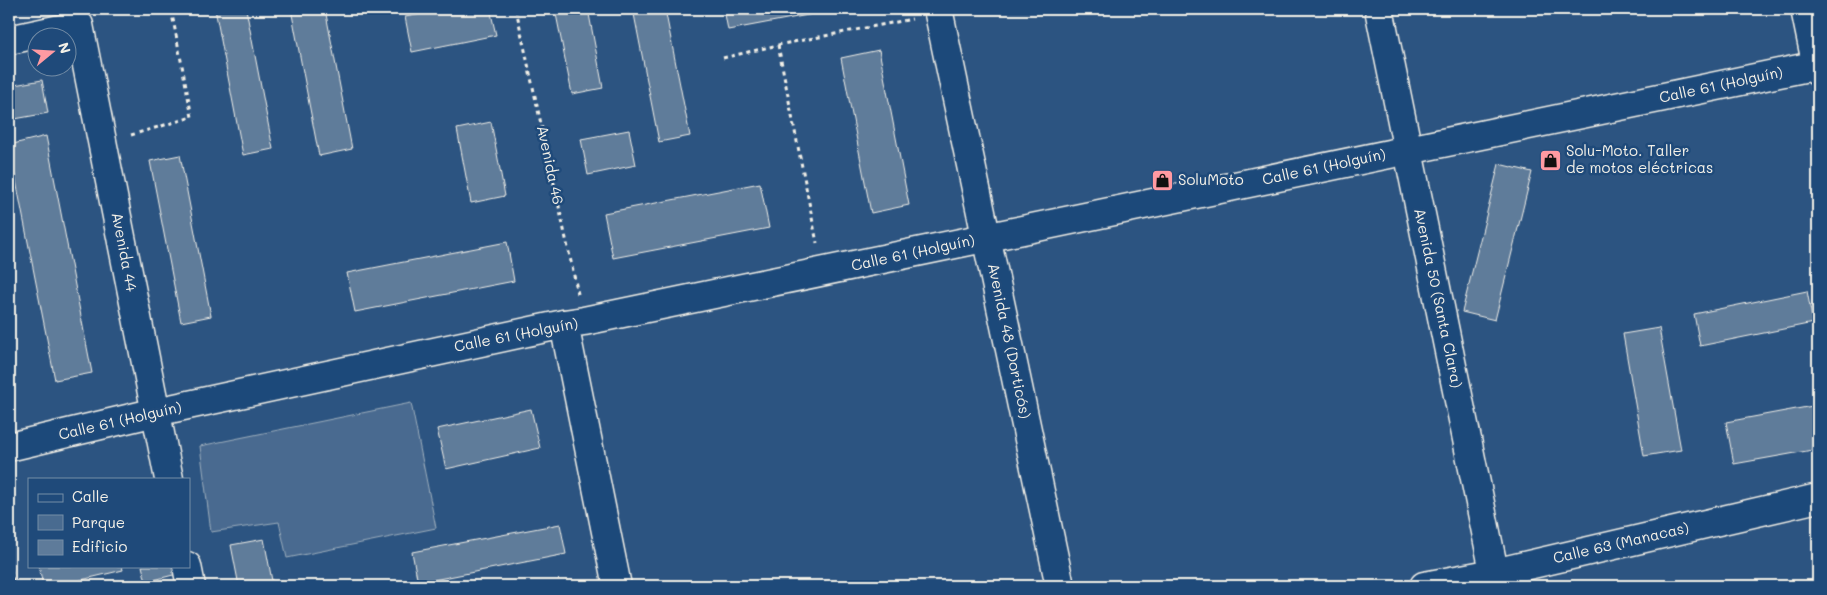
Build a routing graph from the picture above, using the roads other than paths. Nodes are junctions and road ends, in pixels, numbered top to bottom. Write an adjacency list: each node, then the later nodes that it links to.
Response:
1 (1378, 9): 6 (street, Avenida 50 (Santa Clara))
2 (1805, 9): 5 (street)
3 (939, 11): 7 (street, Avenida 48 (Dorticós))
4 (9, 40): 9 (street, Avenida 44)
5 (1818, 68): 6 (street, Calle 61 (Holguín))
6 (1407, 150): 7 (street, Calle 61 (Holguín)); 14 (street, Avenida 50 (Santa Clara))
7 (988, 237): 8 (street, Calle 61 (Holguín)); 17 (street, Avenida 48 (Dorticós))
8 (574, 323): 9 (street, Calle 61 (Holguín)); 16 (street)
9 (156, 412): 10 (street, Calle 61 (Holguín)); 11 (street, Avenida 44)
10 (9, 447)
11 (169, 478)
12 (1818, 498): 14 (street, Calle 63 (Manacas))
13 (187, 568): 15 (street)
14 (1496, 579): 18 (street, Calle 63 (Manacas))
15 (191, 586)
16 (617, 586)
17 (1060, 586)
18 (1424, 586)

